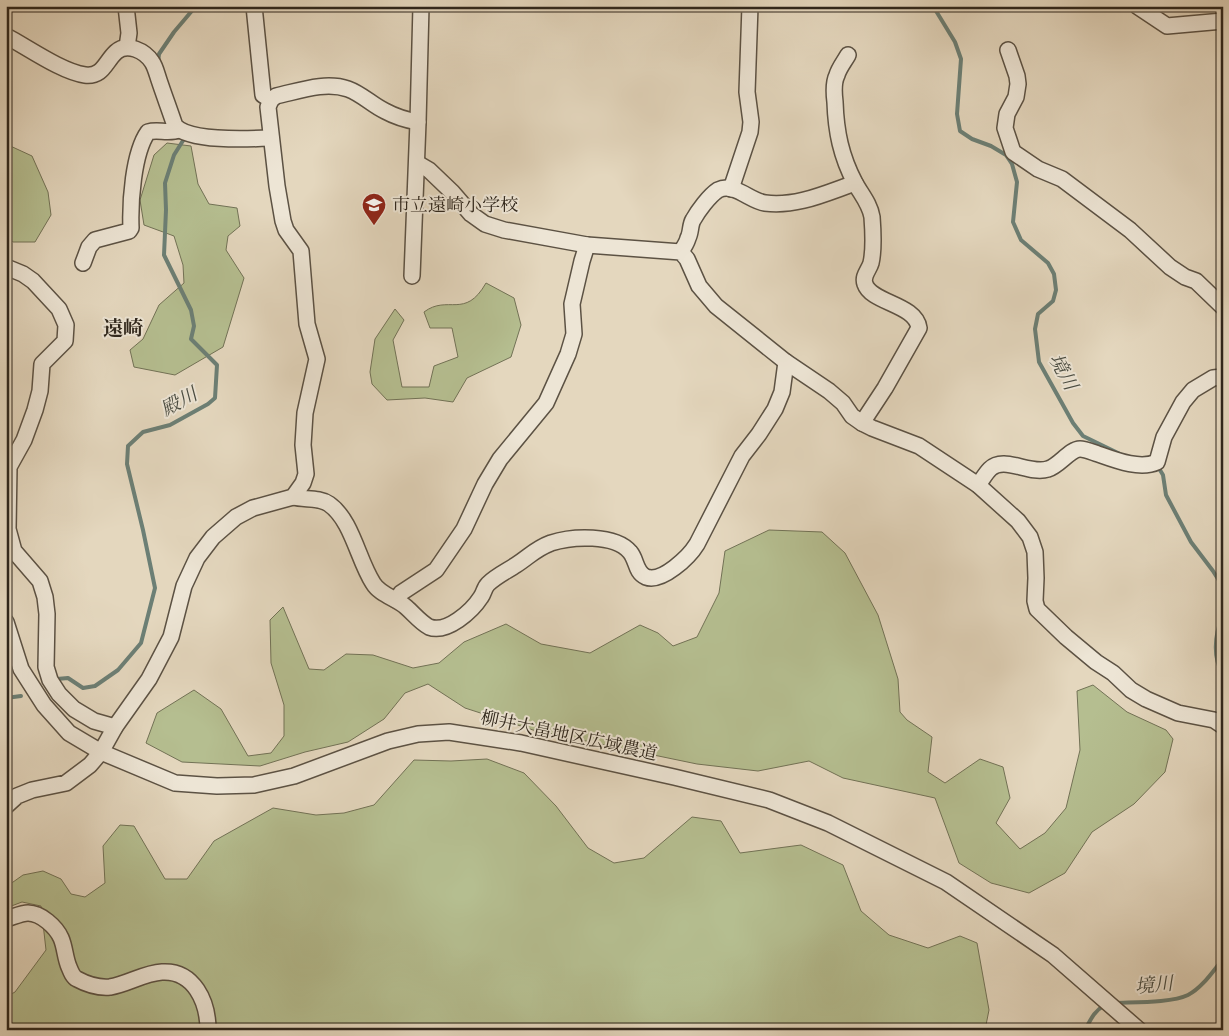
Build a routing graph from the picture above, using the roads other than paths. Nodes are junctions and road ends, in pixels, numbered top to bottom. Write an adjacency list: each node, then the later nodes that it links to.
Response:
1 (126, 6): 8 (street)
2 (254, 6): 11 (street)
3 (421, 6): 12 (street)
4 (750, 6): 17 (street)
5 (1137, 6): 6 (street)
6 (1223, 21)
7 (6, 36): 8 (street)
8 (127, 46): 13 (street)
9 (1008, 50): 23 (street)
10 (848, 55): 16 (street)
11 (271, 100): 12 (street); 14 (street)
12 (418, 122): 15 (street)
13 (179, 130): 14 (street); 20 (street)
14 (270, 138): 29 (street)
15 (417, 163): 18 (street); 22 (street)
16 (855, 183): 17 (street); 27 (street)
17 (731, 189): 19 (street)
18 (587, 245): 19 (street); 30 (street)
19 (681, 252): 24 (street)
20 (83, 263)
21 (6, 267): 33 (street)
22 (412, 276)
23 (1223, 307)
24 (786, 362): 27 (street); 30 (street)
25 (1223, 372): 26 (street)
26 (1222, 378): 28 (street)
27 (862, 423): 28 (street)
28 (978, 485): 32 (street)
29 (293, 497): 30 (street); 33 (street)
30 (396, 600)
31 (6, 622): 34 (street, 柳井大畠地区広域農道)
32 (1223, 726)
33 (115, 727): 34 (street)
34 (101, 752): 35 (street); 38 (street, 柳井大畠地区広域農道)
35 (6, 806)
36 (6, 919): 37 (street)
37 (208, 1030)
38 (1139, 1030)

